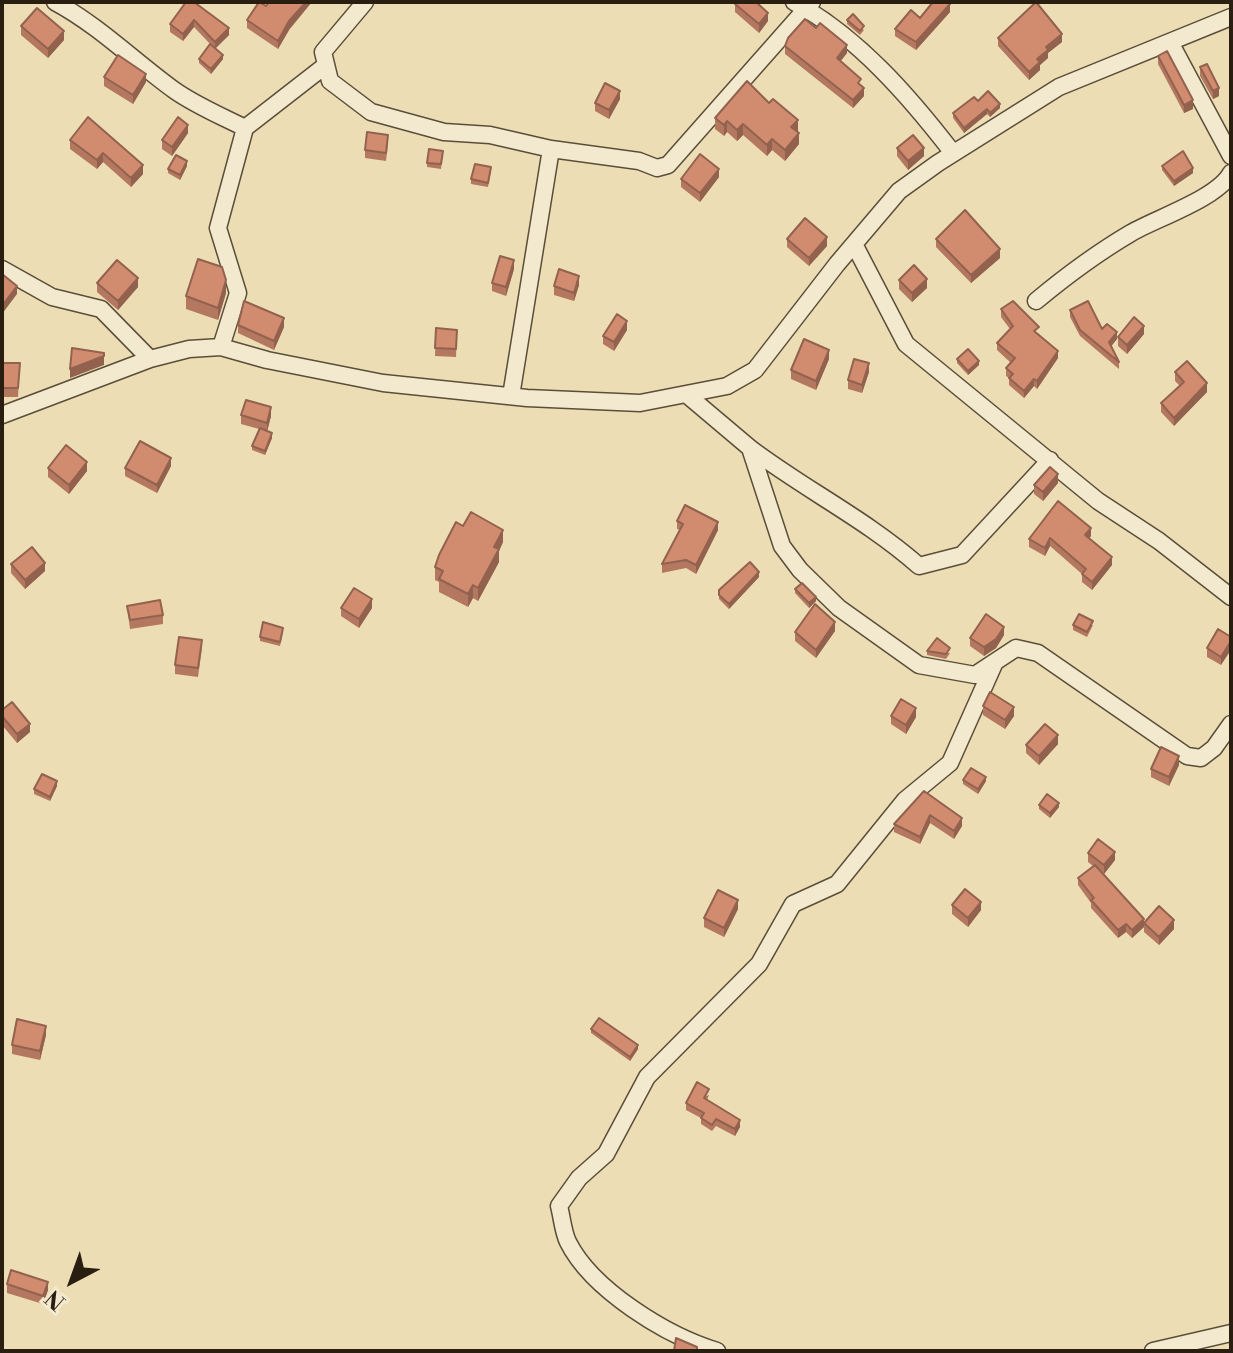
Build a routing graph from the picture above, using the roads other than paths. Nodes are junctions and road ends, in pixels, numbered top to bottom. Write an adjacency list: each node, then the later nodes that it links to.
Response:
1 (55, 2): 7 (street)
2 (365, 2): 6 (street)
3 (804, 4): 8 (street); 9 (street)
4 (1231, 17): 5 (street)
5 (1170, 42): 9 (street); 10 (street)
6 (326, 65): 7 (street); 8 (street)
7 (245, 128): 15 (street)
8 (551, 149): 18 (street)
9 (953, 153): 12 (street)
10 (1231, 156)
11 (1231, 173): 14 (street)
12 (854, 244): 17 (street); 21 (street)
13 (2, 269): 16 (street)
14 (1036, 301)
15 (221, 347): 16 (street); 18 (street)
16 (150, 359): 19 (street)
17 (686, 394): 18 (street); 20 (street)
18 (511, 396)
19 (2, 415)
20 (750, 448): 21 (street); 23 (street)
21 (1050, 460): 22 (street)
22 (1231, 597)
23 (995, 662): 24 (street); 26 (street)
24 (1231, 724)
25 (1231, 1333): 27 (street)
26 (717, 1351)
27 (1153, 1351)

